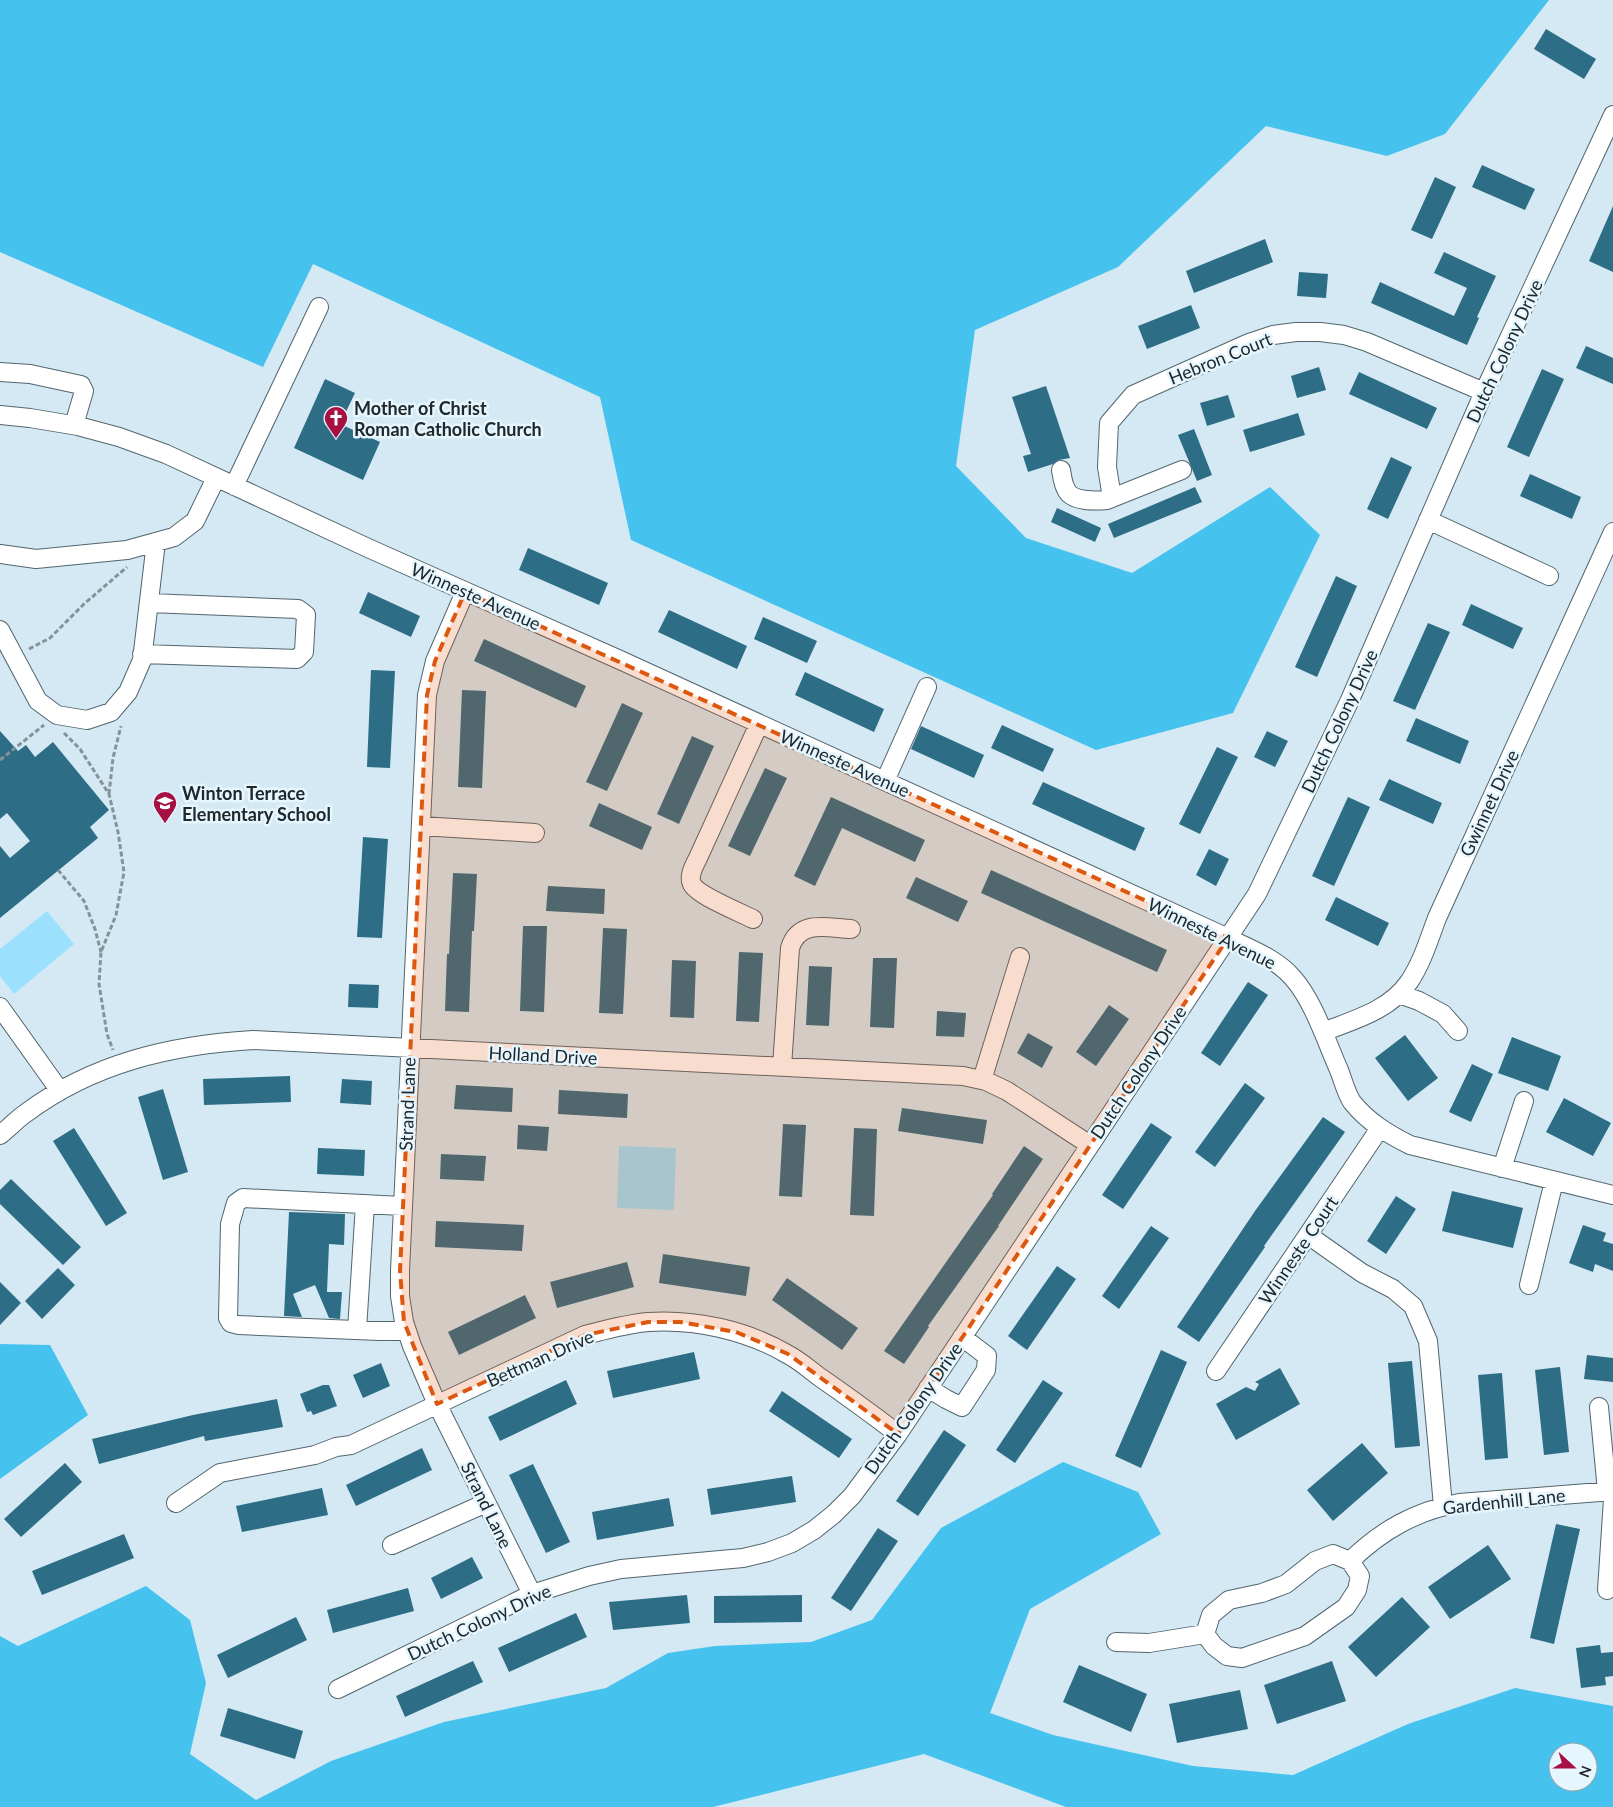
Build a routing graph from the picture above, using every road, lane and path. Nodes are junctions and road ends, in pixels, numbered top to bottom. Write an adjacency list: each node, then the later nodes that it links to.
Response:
1 (1613, 115): 4 (street, Dutch Colony Drive)
2 (319, 307): 10 (street)
3 (0, 372): 6 (street)
4 (1484, 392): 11 (street, Hebron Court); 12 (street, Dutch Colony Drive)
5 (0, 415): 6 (street, Winneste Avenue)
6 (74, 425): 9 (street, Winneste Avenue)
7 (1061, 470): 11 (street)
8 (1182, 470): 11 (street)
9 (216, 478): 10 (street, Winneste Avenue); 14 (street)
10 (234, 486): 18 (street, Winneste Avenue)
11 (1112, 498)
12 (1428, 520): 17 (street); 35 (street, Dutch Colony Drive)
13 (1613, 532): 38 (street, Gwinnet Drive)
14 (156, 542): 15 (street); 19 (street)
15 (0, 554)
16 (134, 561): 22 (path)
17 (1549, 576)
18 (465, 592): 26 (street, Winneste Avenue); 30 (street, Strand Lane)
19 (149, 603): 21 (street); 21 (street)
20 (0, 630): 22 (street)
21 (142, 654): 24 (street)
22 (14, 656): 24 (street)
23 (927, 687): 28 (street)
24 (57, 715): 27 (path); 29 (path)
25 (122, 720): 29 (path)
26 (759, 724): 28 (street, Winneste Avenue); 33 (street)
27 (0, 760)
28 (885, 781): 35 (street, Winneste Avenue)
29 (109, 794): 36 (path)
30 (421, 826): 31 (street); 42 (street, Strand Lane)
31 (535, 833)
32 (58, 870): 36 (path)
33 (753, 918)
34 (851, 929): 44 (street)
35 (1228, 938): 41 (street, Winneste Avenue); 50 (street, Dutch Colony Drive)
36 (101, 952): 43 (path)
37 (1020, 958): 45 (street)
38 (1400, 994): 40 (street); 41 (street, Gwinnet Drive)
39 (0, 1007): 46 (street)
40 (1458, 1030)
41 (1323, 1032): 48 (street, Winneste Avenue)
42 (409, 1048): 43 (street, Holland Drive); 44 (street, Holland Drive); 55 (street, Strand Lane)
43 (119, 1065): 46 (street, Holland Drive)
44 (782, 1067): 45 (street, Holland Drive)
45 (982, 1080): 50 (street, Holland Drive)
46 (60, 1091): 49 (street, Holland Drive)
47 (1524, 1101): 51 (street)
48 (1380, 1128): 51 (street, Winneste Avenue); 56 (street, Winneste Court)
49 (0, 1135)
50 (1090, 1145): 60 (street, Dutch Colony Drive)
51 (1502, 1168): 52 (street, Winneste Avenue)
52 (1554, 1181): 53 (street, Winneste Avenue); 57 (street)
53 (1613, 1195)
54 (365, 1204): 55 (street); 58 (street); 58 (street)
55 (402, 1206): 59 (street, Strand Lane)
56 (1308, 1235): 61 (street, Winneste Court); 69 (street)
57 (1529, 1285)
58 (357, 1330): 59 (street)
59 (407, 1331): 63 (street, Strand Lane)
60 (962, 1337): 62 (street, Dutch Colony Drive); 62 (street)
61 (1216, 1372)
62 (928, 1388): 65 (street, Dutch Colony Drive)
63 (437, 1404): 65 (street, Bettman Drive); 67 (street, Bettman Drive); 68 (street, Strand Lane)
64 (1599, 1407): 66 (street)
65 (898, 1434): 73 (street, Dutch Colony Drive)
66 (1611, 1494): 69 (street, Gardenhill Lane); 72 (street)
67 (176, 1503)
68 (486, 1503): 70 (street); 73 (street, Strand Lane)
69 (1443, 1506): 71 (street, Gardenhill Lane)
70 (392, 1545)
71 (1350, 1561): 74 (street); 74 (street)
72 (1607, 1590)
73 (532, 1594): 76 (street, Dutch Colony Drive)
74 (1205, 1634): 75 (street)
75 (1116, 1642)
76 (338, 1689)

